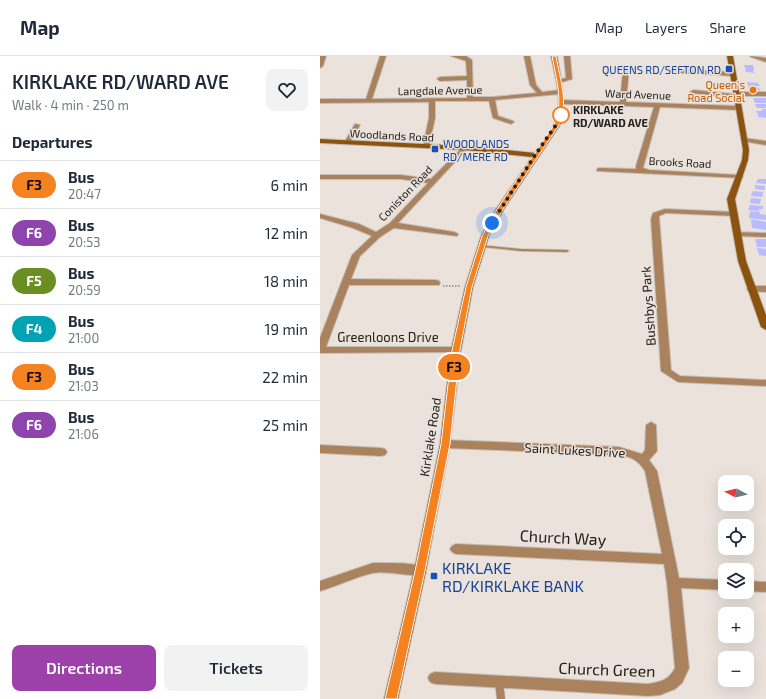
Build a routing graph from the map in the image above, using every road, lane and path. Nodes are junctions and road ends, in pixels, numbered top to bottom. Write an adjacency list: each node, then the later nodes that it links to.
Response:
1 (323, 56): 10 (street)
2 (383, 56): 25 (street)
3 (454, 56): 15 (street)
4 (527, 56): 19 (street)
5 (554, 56): 16 (street, Kirklake Road)
6 (567, 56): 16 (street)
7 (730, 56): 13 (street)
8 (752, 56): 9 (street)
9 (766, 60)
10 (320, 66)
11 (634, 69): 28 (street)
12 (669, 71): 13 (street)
13 (733, 74): 21 (street)
14 (440, 78): 15 (street)
15 (470, 78): 23 (street)
16 (558, 81): 17 (street, Kirklake Road)
17 (560, 92): 19 (street, Langdale Avenue); 27 (street, Kirklake Road)
18 (693, 92): 21 (street)
19 (540, 93): 22 (street, Langdale Avenue)
20 (766, 94): 21 (street)
21 (736, 95): 30 (street)
22 (492, 99): 23 (street, Langdale Avenue); 31 (street)
23 (470, 100): 26 (street, Langdale Avenue)
24 (320, 101): 25 (street, Langdale Avenue)
25 (368, 101): 26 (street, Langdale Avenue)
26 (432, 101): 37 (street)
27 (562, 102): 28 (street, Ward Avenue); 39 (street, Kirklake Road)
28 (623, 104): 29 (street, Ward Avenue)
29 (658, 105): 30 (street, Ward Avenue); 41 (street, Brooks Road)
30 (738, 108): 33 (street)
31 (511, 122)
32 (357, 125): 35 (street)
33 (744, 140): 36 (street); 43 (street)
34 (320, 141): 35 (street, Woodlands Road)
35 (347, 143): 37 (street, Woodlands Road)
36 (766, 143)
37 (426, 146): 38 (street, Woodlands Road)
38 (465, 148): 39 (street, Woodlands Road); 44 (street, Coniston Road)
39 (535, 155): 52 (street, Kirklake Road)
40 (599, 170): 41 (street)
41 (643, 171): 43 (street, Brooks Road)
42 (320, 177): 44 (street)
43 (739, 177): 45 (street)
44 (432, 181): 47 (street, Coniston Road)
45 (734, 214): 49 (street); 63 (street, Bushbys Park)
46 (320, 216): 50 (street)
47 (392, 225): 48 (street); 50 (street, Coniston Road)
48 (454, 234)
49 (737, 234): 51 (street); 57 (street)
50 (377, 235): 54 (street, Greenloons Drive)
51 (766, 235)
52 (482, 246): 53 (lane); 56 (street, Kirklake Road)
53 (568, 251)
54 (346, 282): 55 (street); 59 (street, Greenloons Drive)
55 (436, 284): 56 (path)
56 (469, 287): 62 (street, Kirklake Road)
57 (751, 289): 58 (street); 60 (street)
58 (766, 289)
59 (324, 326): 61 (street, Greenloons Drive)
60 (766, 327)
61 (320, 350): 62 (street, Greenloons Drive)
62 (456, 350): 65 (street, Kirklake Road)
63 (766, 383)
64 (651, 425): 68 (street)
65 (445, 444): 68 (street, Saint Lukes Drive); 71 (street, Kirklake Road)
66 (320, 449): 67 (street)
67 (381, 452)
68 (644, 459): 70 (street, Saint Lukes Drive)
69 (456, 549): 70 (street, Church Way)
70 (669, 559): 72 (street, Saint Lukes Drive)
71 (420, 571): 73 (street); 79 (street, Kirklake Road)
72 (674, 583): 74 (street); 78 (street, Church Green)
73 (320, 586)
74 (718, 586)
75 (754, 586): 76 (street)
76 (766, 587)
77 (435, 678): 78 (street, Church Green)
78 (499, 682): 80 (lane)
79 (391, 699)
80 (501, 699)

